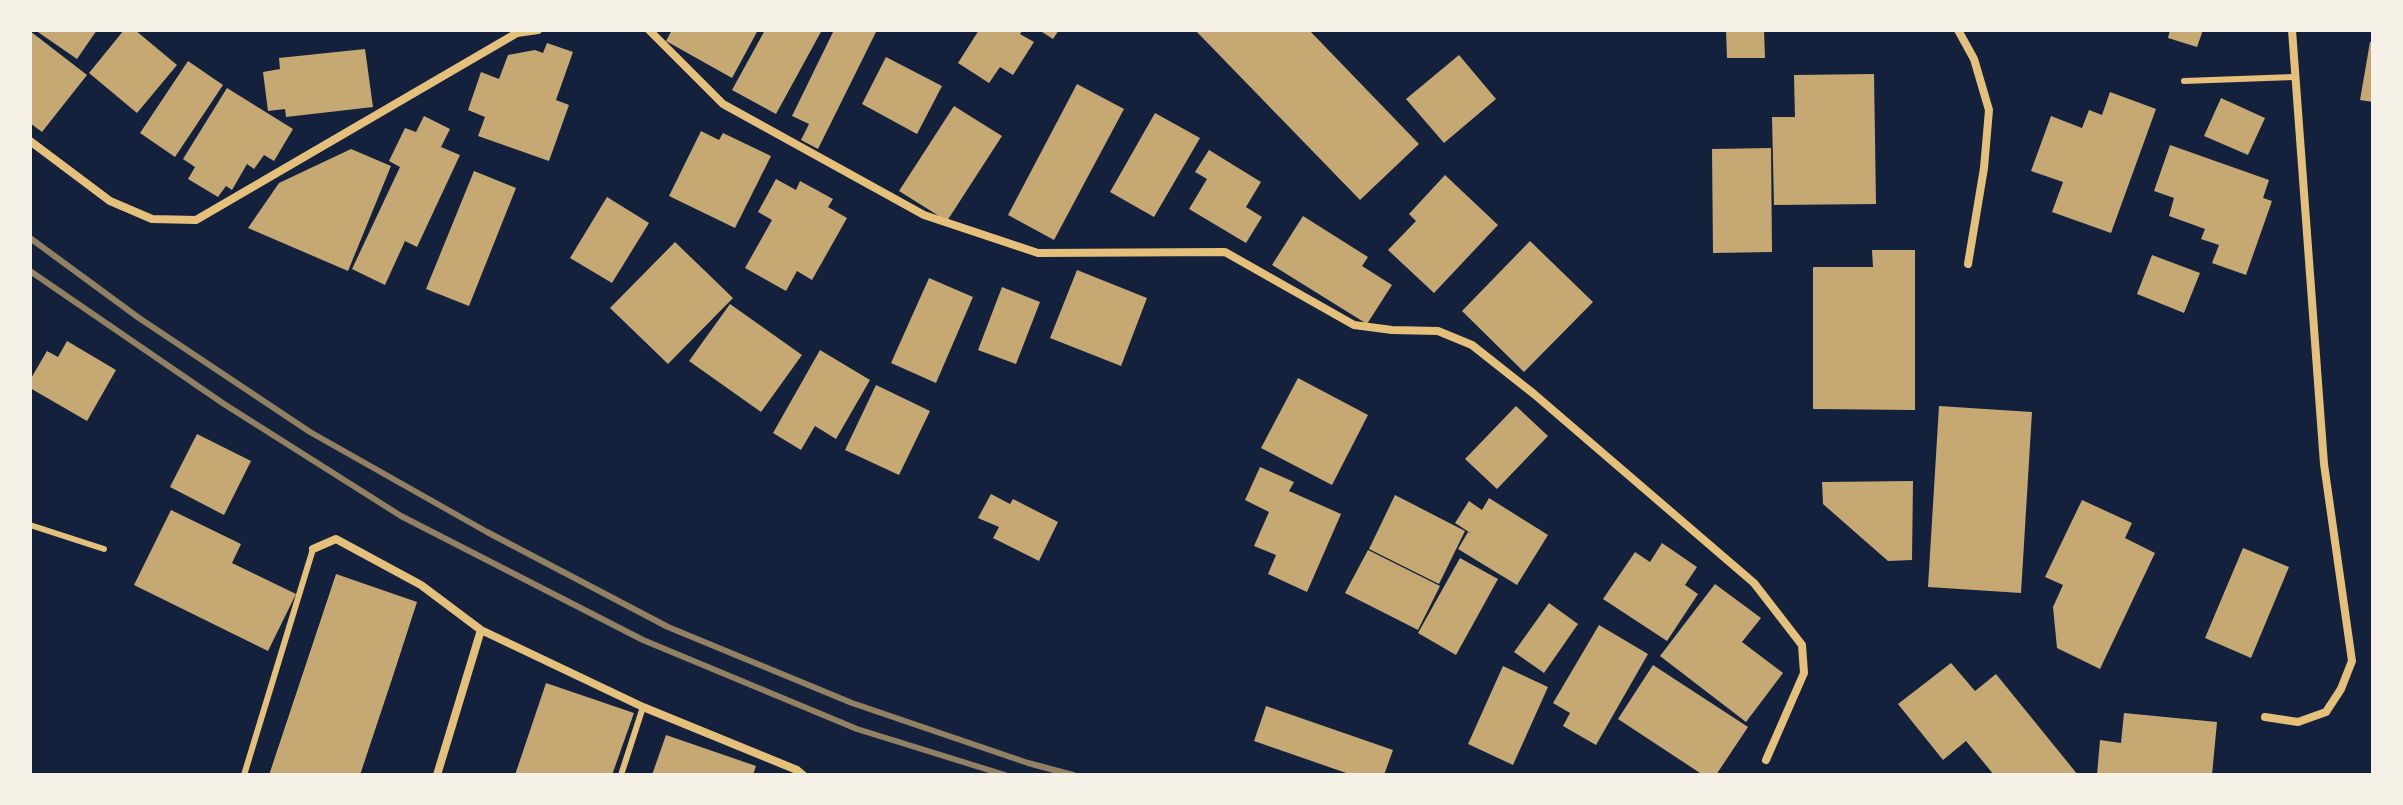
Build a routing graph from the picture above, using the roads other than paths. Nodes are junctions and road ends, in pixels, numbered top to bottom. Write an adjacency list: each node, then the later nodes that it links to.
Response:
1 (538, 30): 7 (street)
2 (649, 30): 15 (street)
3 (1958, 30): 8 (street)
4 (2292, 30): 5 (street)
5 (2294, 77): 6 (lane); 14 (street)
6 (2184, 81)
7 (30, 141)
8 (1968, 264)
9 (30, 525): 10 (lane)
10 (104, 549)
11 (313, 549): 12 (street); 16 (lane)
12 (481, 630): 13 (street); 17 (street)
13 (643, 707): 18 (lane); 19 (street)
14 (2265, 717)
15 (1766, 760)
16 (244, 775)
17 (437, 775)
18 (621, 775)
19 (803, 775)

